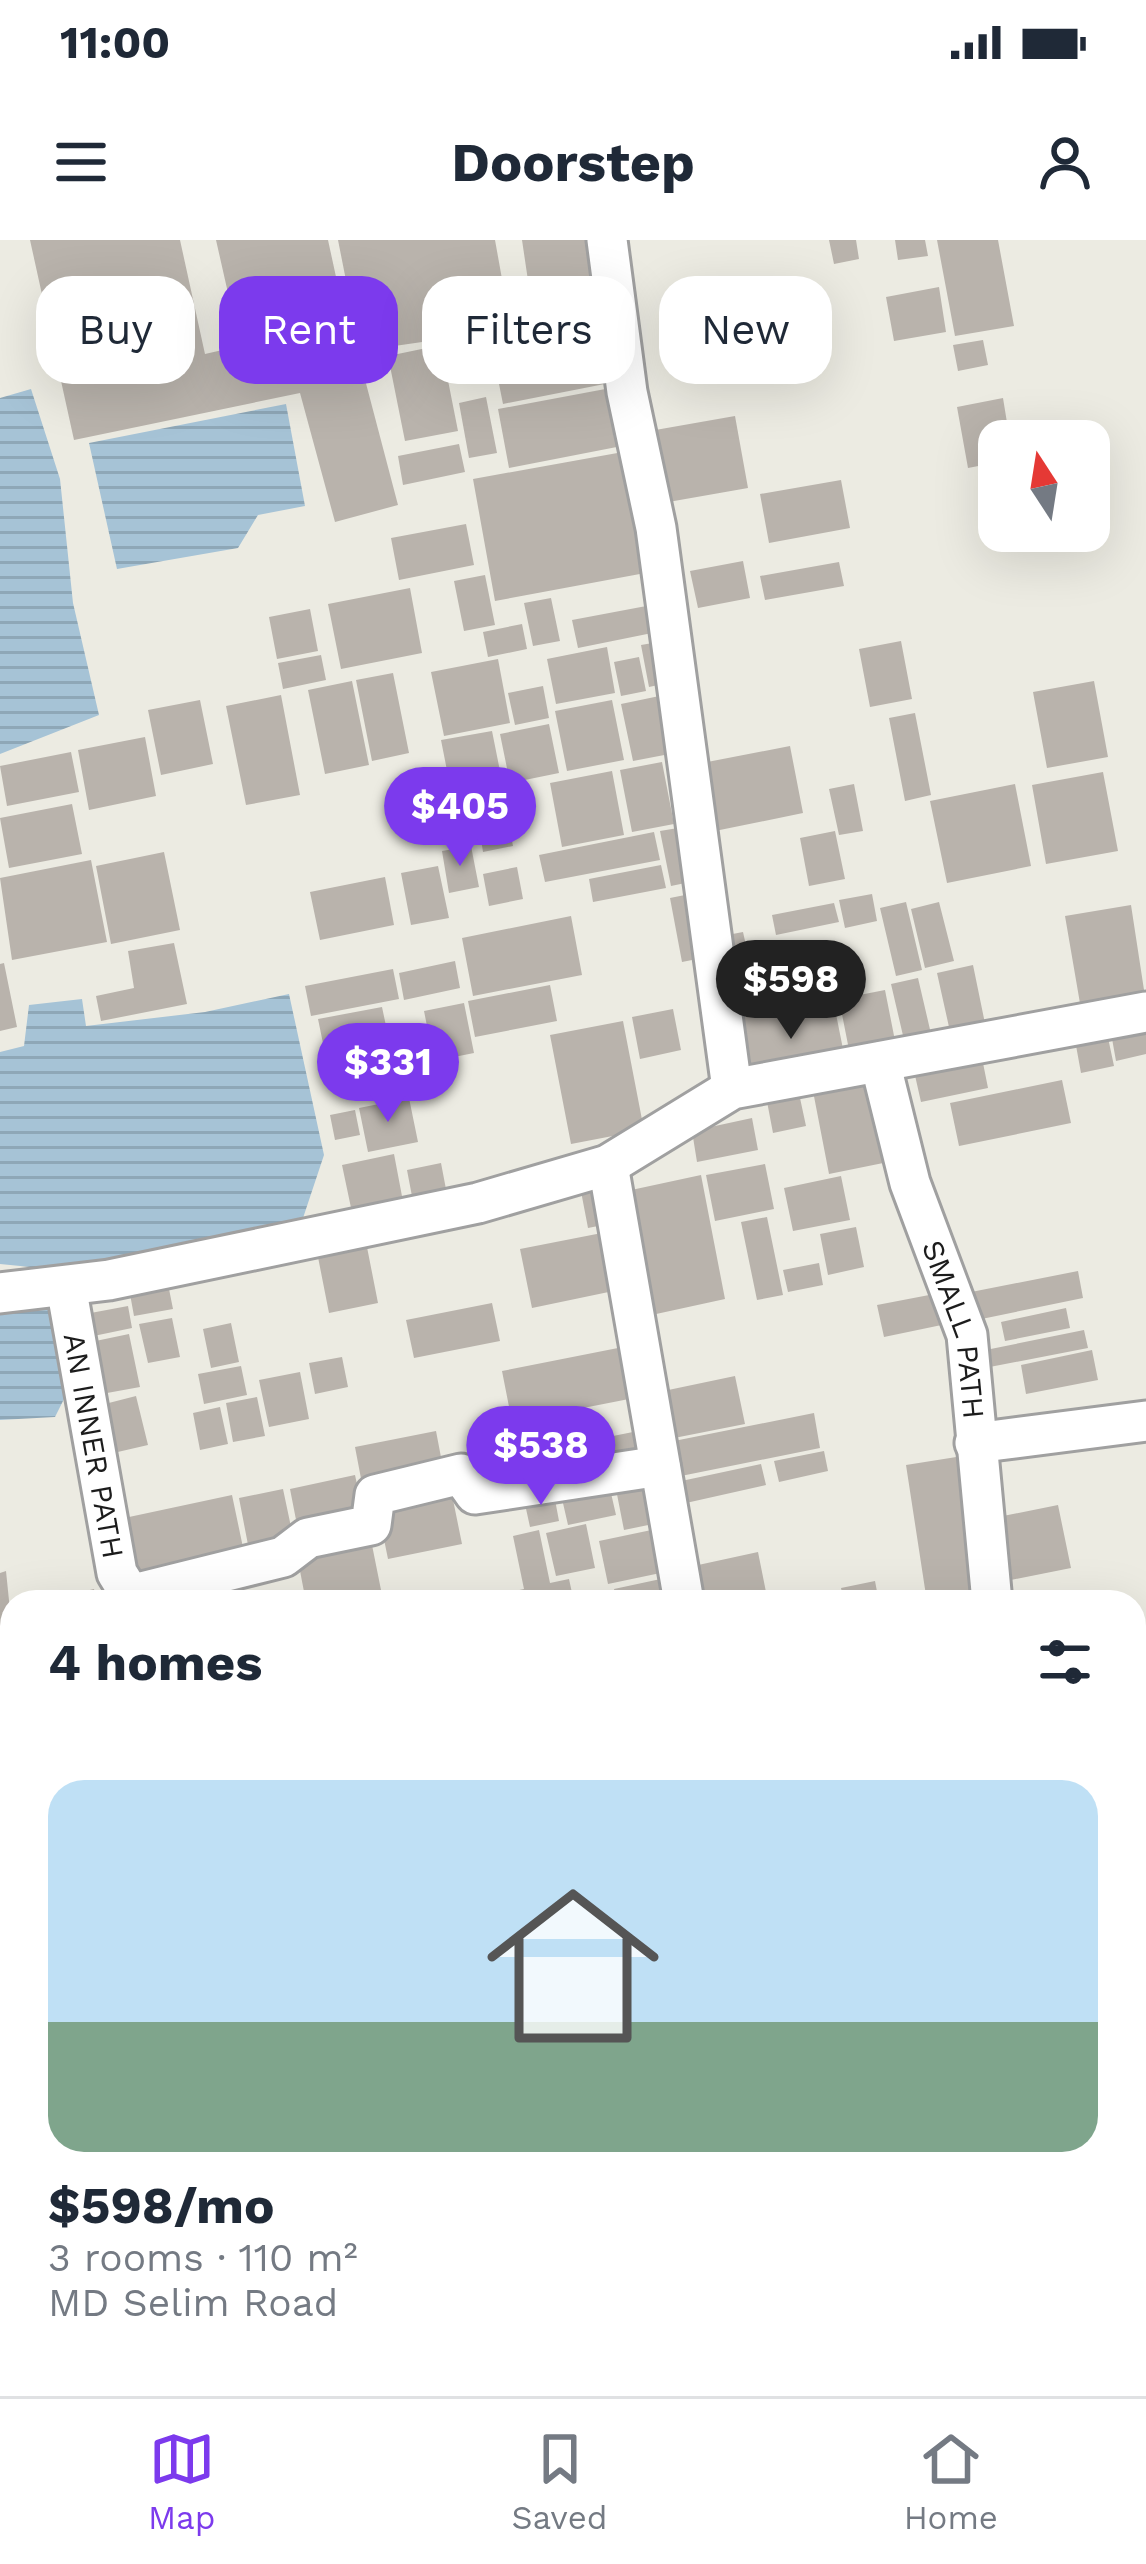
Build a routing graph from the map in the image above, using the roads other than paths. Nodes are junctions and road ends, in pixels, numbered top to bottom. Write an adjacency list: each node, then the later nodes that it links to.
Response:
1 (607, 240): 4 (street)
2 (1146, 1012): 3 (street)
3 (880, 1062): 4 (street); 9 (street, SMALL PATH)
4 (732, 1089): 5 (street)
5 (608, 1165): 6 (street); 10 (street)
6 (66, 1286): 7 (street); 11 (street, AN INNER PATH)
7 (0, 1294)
8 (1146, 1421): 9 (street)
9 (975, 1443): 14 (street, SMALL PATH)
10 (660, 1466): 12 (street); 13 (street)
11 (129, 1590)
12 (164, 1590)
13 (681, 1590)
14 (991, 1590)

